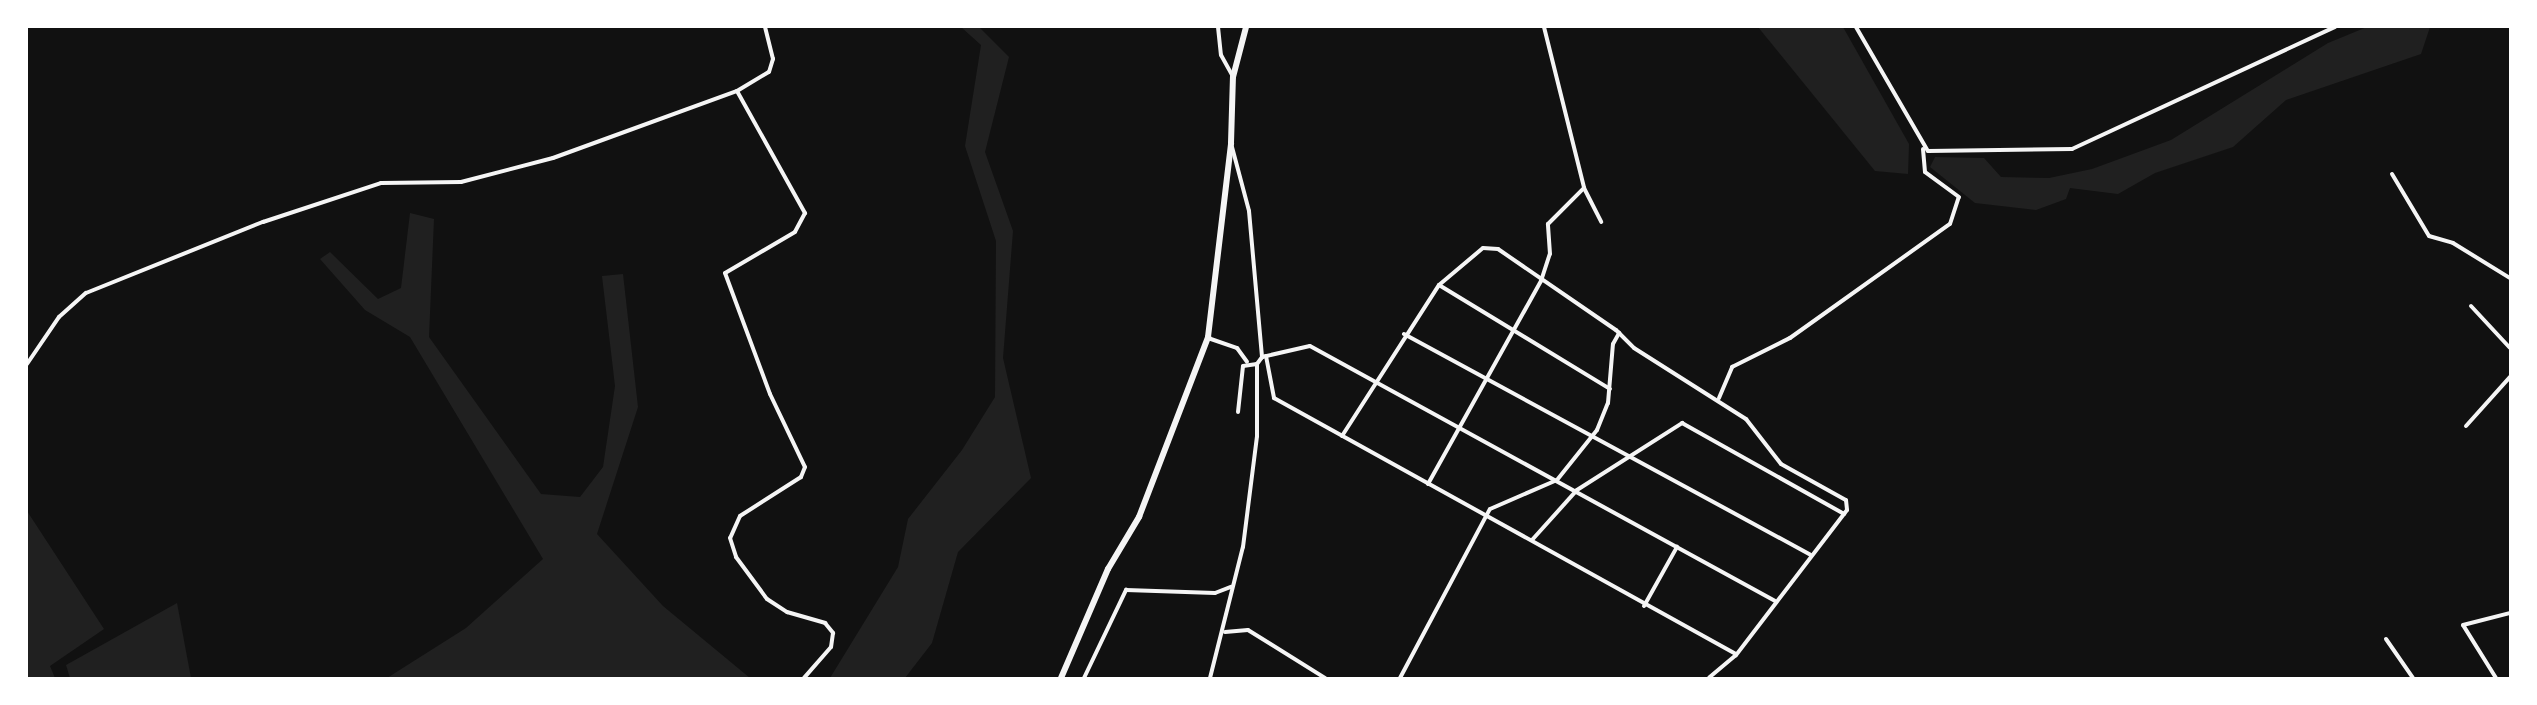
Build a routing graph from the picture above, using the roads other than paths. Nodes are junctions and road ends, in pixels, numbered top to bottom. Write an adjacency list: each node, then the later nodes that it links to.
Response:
1 (765, 27): 8 (street)
2 (1218, 27): 7 (street)
3 (1246, 27): 7 (main road)
4 (1544, 27): 12 (street)
5 (1856, 27): 10 (street)
6 (2335, 27): 10 (street)
7 (1233, 77): 9 (main road)
8 (737, 91): 25 (street); 53 (street)
9 (1231, 144): 21 (main road); 23 (street)
10 (1923, 147): 31 (street)
11 (2392, 174): 14 (street)
12 (1584, 188): 13 (street); 15 (street)
13 (1601, 222)
14 (2510, 278)
15 (1541, 281): 16 (street); 18 (street); 19 (street)
16 (1439, 285): 18 (street); 20 (street)
17 (2471, 306): 22 (street)
18 (1513, 331): 28 (street); 30 (street)
19 (1619, 333): 30 (street); 31 (street)
20 (1404, 334): 27 (street); 28 (street)
21 (1208, 337): 24 (street); 54 (main road)
22 (2510, 348)
23 (1264, 357): 26 (street); 27 (street); 35 (street)
24 (1247, 362): 26 (street); 32 (street)
25 (27, 364)
26 (1257, 364): 46 (street)
27 (1375, 378): 33 (street); 35 (street)
28 (1486, 379): 33 (street); 36 (street)
29 (2509, 381): 34 (street)
30 (1610, 389): 36 (street)
31 (1719, 398): 41 (street)
32 (1238, 412)
33 (1460, 425): 38 (street); 39 (street)
34 (2466, 426)
35 (1342, 436): 39 (street)
36 (1591, 438): 37 (street); 38 (street)
37 (1628, 456): 40 (street); 41 (street); 45 (street)
38 (1557, 480): 40 (street); 42 (street)
39 (1428, 484): 42 (street)
40 (1576, 490): 43 (street); 44 (street)
41 (1844, 514): 45 (street)
42 (1487, 515): 43 (street); 58 (street)
43 (1532, 540): 48 (street)
44 (1677, 547): 47 (street); 48 (street)
45 (1809, 554): 47 (street)
46 (1231, 587): 50 (street); 55 (street)
47 (1775, 601): 52 (street)
48 (1644, 606): 52 (street)
49 (2510, 613): 61 (street)
50 (1225, 632): 56 (street); 57 (street)
51 (2386, 639): 60 (street)
52 (1736, 655): 59 (street)
53 (804, 678)
54 (1061, 678)
55 (1084, 678)
56 (1210, 678)
57 (1325, 678)
58 (1400, 678)
59 (1709, 678)
60 (2413, 678)
61 (2496, 678)

